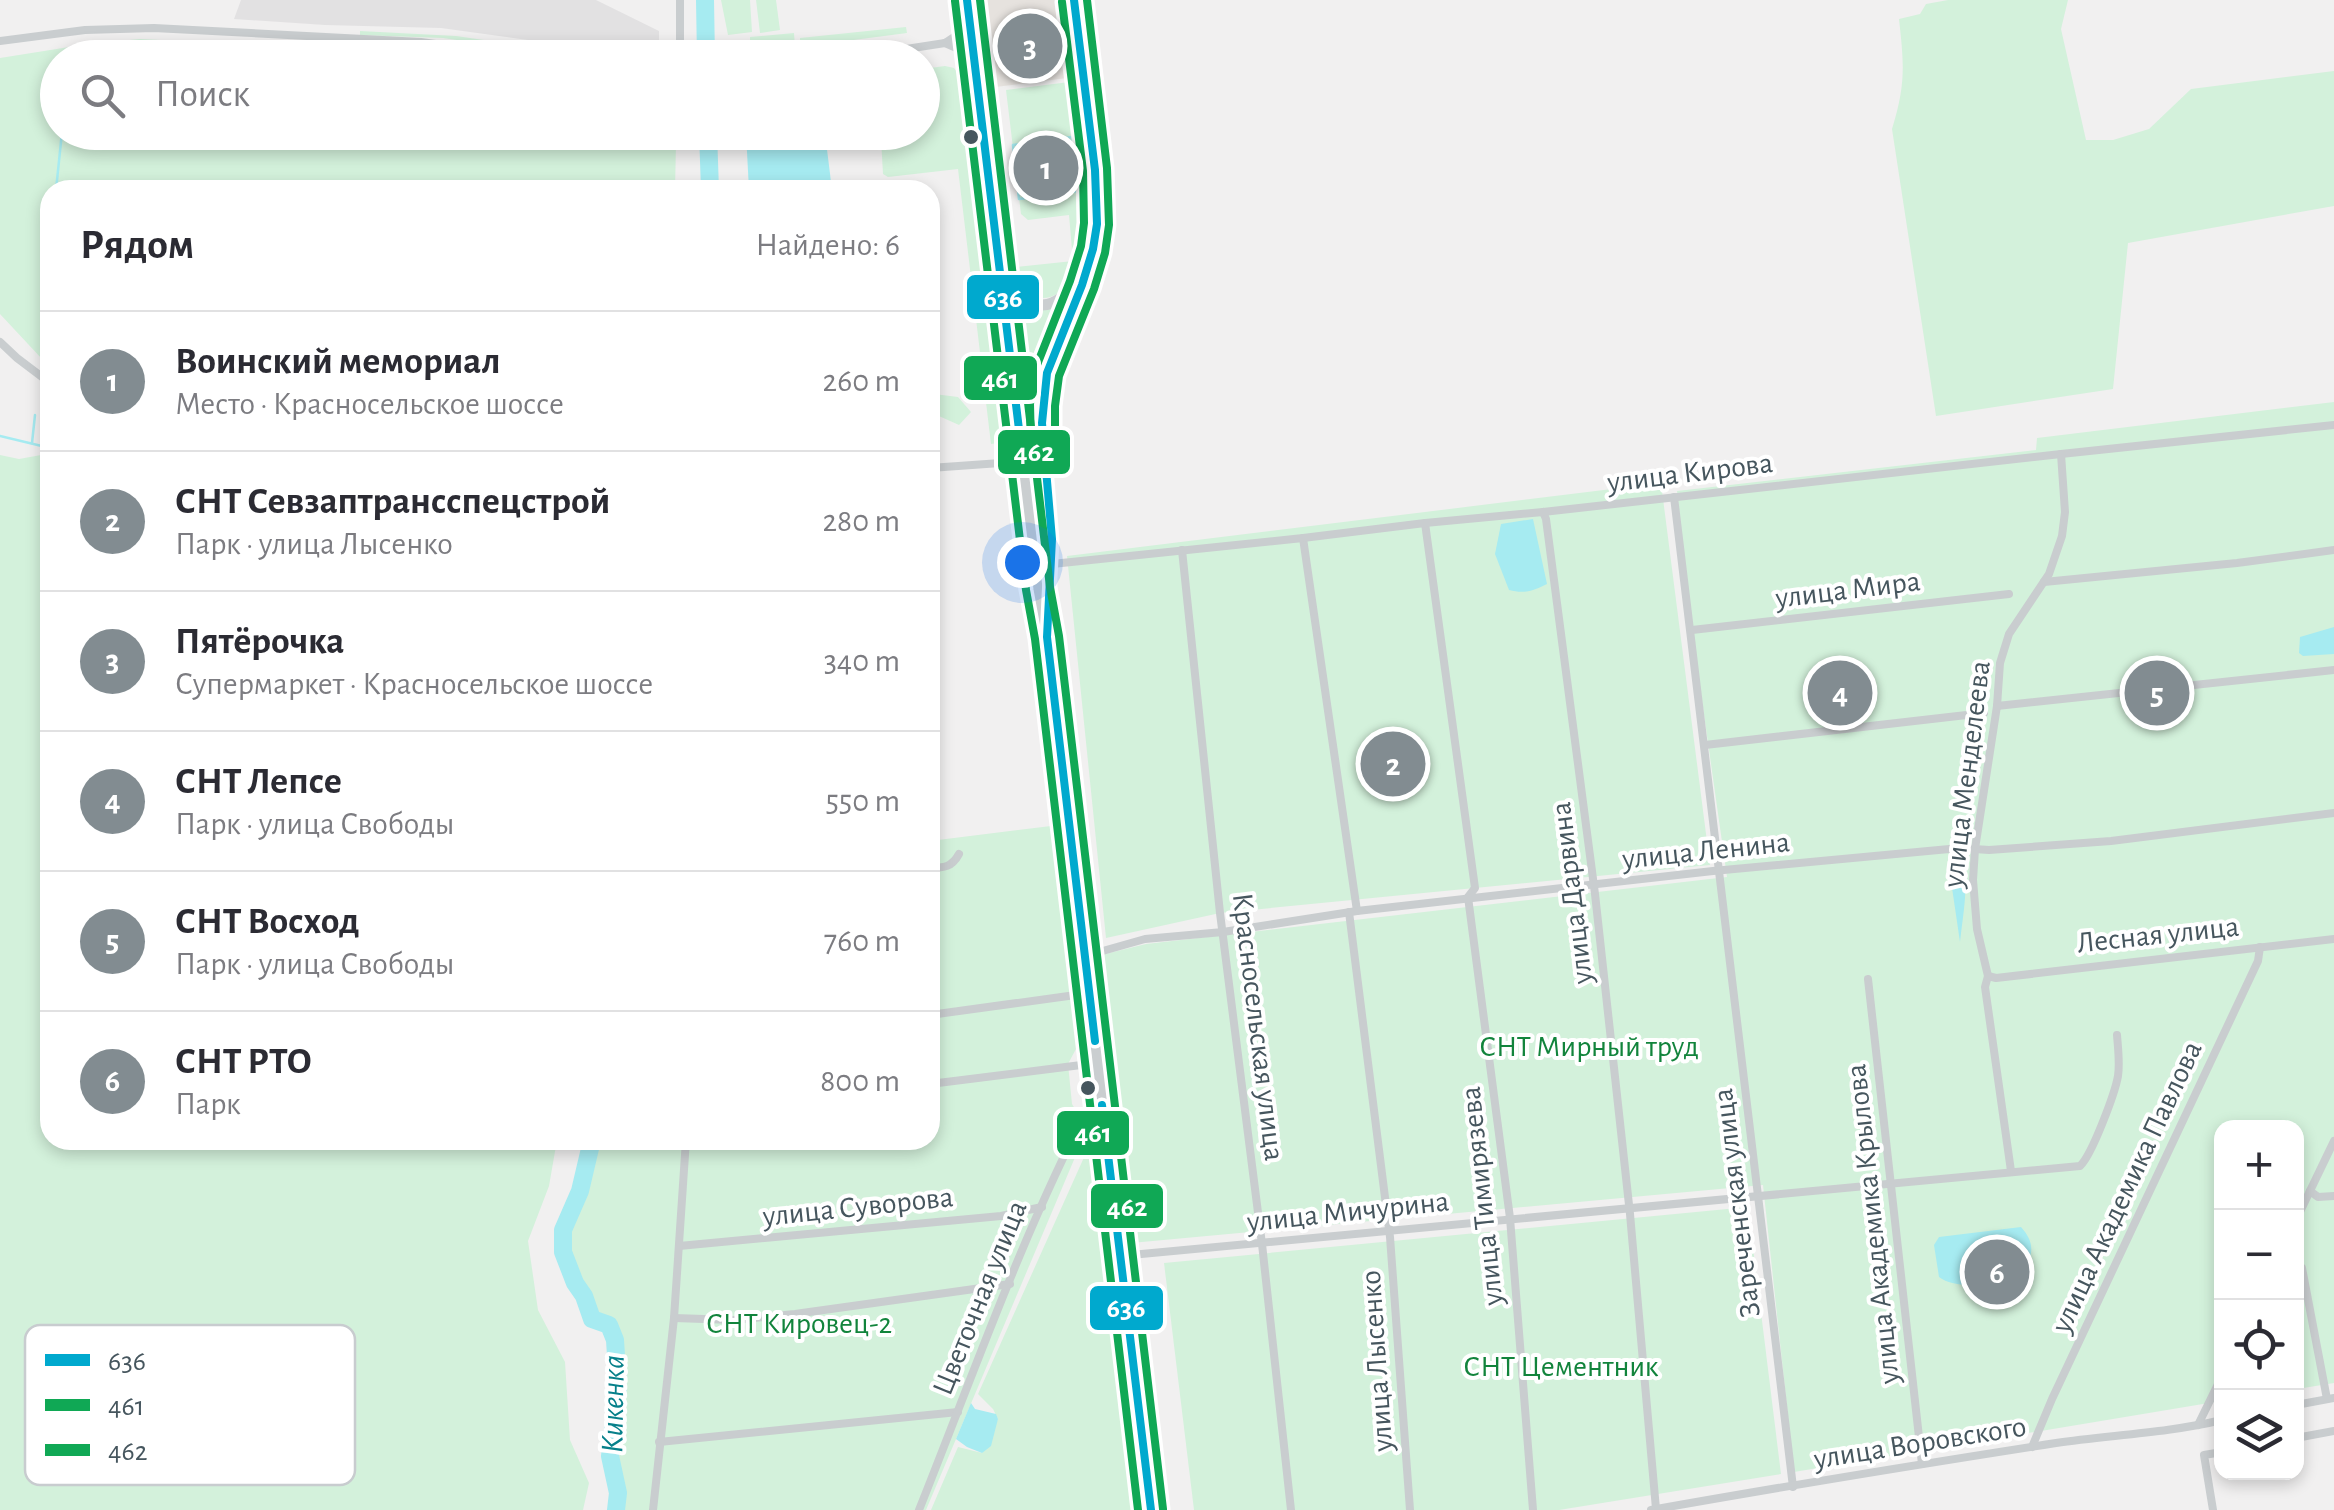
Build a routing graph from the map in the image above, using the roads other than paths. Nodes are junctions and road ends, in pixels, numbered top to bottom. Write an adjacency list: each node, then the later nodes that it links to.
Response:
1 (680, 0): 5 (street)
2 (1074, 0): 11 (main road)
3 (967, 4): 7 (street); 9 (main road)
4 (373, 40): 6 (street)
5 (680, 40)
6 (0, 42)
7 (945, 43): 8 (street); 9 (street)
8 (940, 44)
9 (976, 70): 10 (main road)
10 (998, 261): 11 (main road); 17 (main road)
11 (1088, 266): 16 (main road)
12 (0, 342): 13 (street)
13 (40, 376)
14 (2334, 426): 15 (street, улица Кирова)
15 (2061, 454): 19 (street, улица Кирова); 26 (street, улица Менделеева)
16 (1044, 460): 17 (street); 25 (main road)
17 (1022, 462): 18 (street); 29 (main road)
18 (940, 467)
19 (1674, 498): 20 (street, улица Кирова); 28 (street, Зареченская улица)
20 (1543, 512): 21 (street, улица Кирова); 39 (street, улица Дарвина)
21 (1425, 523): 22 (street, улица Кирова); 40 (street, улица Тимирязева)
22 (1303, 538): 23 (street, улица Кирова); 41 (street, улица Лысенко)
23 (1182, 550): 25 (street, улица Кирова); 42 (street, Красносельская улица)
24 (2334, 550): 26 (street)
25 (1052, 564): 29 (main road)
26 (2044, 582): 31 (street, улица Менделеева)
27 (2009, 594): 28 (street, улица Мира)
28 (1692, 630): 33 (street, Зареченская улица)
29 (1047, 638): 45 (main road)
30 (2334, 670): 31 (street)
31 (1997, 706): 35 (street, улица Менделеева)
32 (1984, 713): 33 (street)
33 (1706, 746): 38 (street, Зареченская улица)
34 (2334, 812): 35 (street, улица Ленина)
35 (1975, 849): 38 (street, улица Ленина); 46 (street, улица Менделеева)
36 (960, 854): 37 (street)
37 (940, 868)
38 (1720, 870): 39 (street, улица Ленина); 60 (street, Зареченская улица)
39 (1594, 885): 40 (street, улица Ленина); 62 (street, улица Дарвина)
40 (1468, 897): 41 (street, улица Ленина); 64 (street, улица Тимирязева)
41 (1353, 911): 42 (street, улица Ленина); 65 (street, улица Лысенко)
42 (1223, 932): 45 (street, улица Ленина); 66 (street, Красносельская улица)
43 (2334, 939): 44 (street, Лесная улица)
44 (2260, 946): 46 (street, Лесная улица); 81 (street, улица Академика Павлова)
45 (1085, 956): 48 (main road)
46 (1988, 976): 56 (street, улица Менделеева)
47 (1868, 979): 57 (street, улица Академика Крылова)
48 (1090, 993): 49 (street); 51 (main road)
49 (940, 1014)
50 (2117, 1034): 56 (street, улица Мичурина)
51 (1098, 1063): 52 (street); 53 (main road)
52 (940, 1083)
53 (1096, 1105): 61 (street, Цветочная улица); 68 (main road)
54 (2334, 1141): 58 (street)
55 (685, 1150): 67 (street)
56 (2011, 1171): 57 (street, улица Мичурина)
57 (1891, 1184): 60 (street, улица Мичурина); 83 (street, улица Академика Крылова)
58 (2310, 1192): 59 (street); 63 (street)
59 (2334, 1196)
60 (1759, 1197): 62 (street, улица Мичурина); 84 (street, Зареченская улица)
61 (1042, 1207): 67 (street, улица Суворова); 70 (street, Цветочная улица)
62 (1630, 1210): 64 (street, улица Мичурина); 91 (street, улица Дарвина)
63 (2301, 1210)
64 (1510, 1218): 65 (street, улица Мичурина); 90 (street, улица Тимирязева)
65 (1390, 1232): 66 (street, улица Мичурина); 89 (street, улица Лысенко)
66 (1262, 1244): 68 (street, улица Мичурина); 88 (street, Красносельская улица)
67 (679, 1246): 71 (street)
68 (1120, 1256): 87 (main road)
69 (2304, 1277): 73 (street)
70 (1010, 1284): 71 (street); 75 (street, Цветочная улица)
71 (674, 1318): 80 (street)
72 (2215, 1390): 77 (street)
73 (2331, 1398): 74 (street)
74 (2304, 1403)
75 (958, 1412): 80 (street); 86 (street, Цветочная улица)
76 (2214, 1422): 77 (street, улица Воровского)
77 (2198, 1426): 81 (street, улица Воровского)
78 (2334, 1431): 79 (street)
79 (2304, 1437)
80 (660, 1442): 85 (street)
81 (2032, 1447): 83 (street, улица Воровского)
82 (2214, 1453): 92 (street)
83 (1922, 1464): 84 (street, улица Воровского)
84 (1792, 1487): 91 (street, улица Воровского)
85 (654, 1510)
86 (919, 1510)
87 (1151, 1510)
88 (1291, 1510)
89 (1410, 1510)
90 (1533, 1510)
91 (1653, 1510)
92 (2213, 1510)

